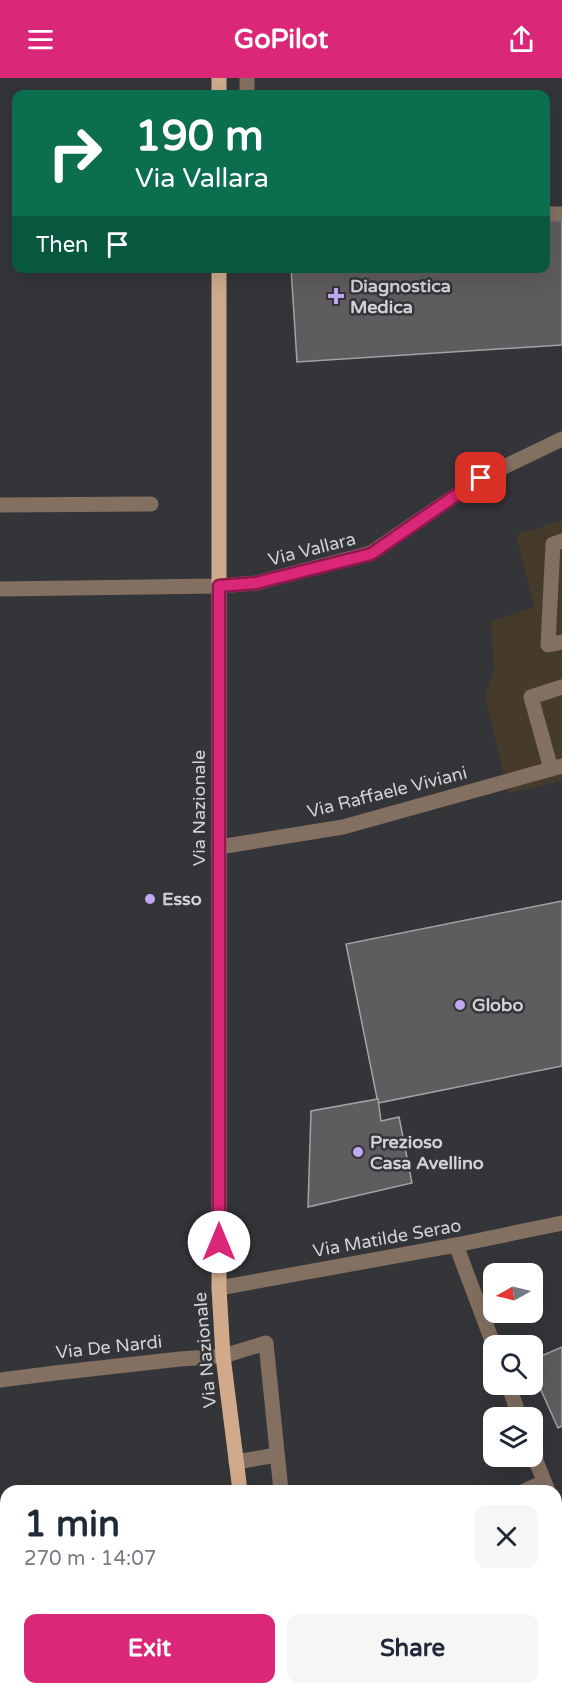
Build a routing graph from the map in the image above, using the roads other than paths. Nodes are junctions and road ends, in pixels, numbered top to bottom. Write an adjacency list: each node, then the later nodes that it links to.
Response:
1 (219, 273): 6 (main road, Via Nazionale)
2 (562, 439): 6 (street, Via Vallara)
3 (151, 504): 4 (street)
4 (0, 505)
5 (562, 541): 8 (street)
6 (219, 586): 7 (street, Via Vallara); 11 (main road, Via Nazionale)
7 (0, 589)
8 (562, 642)
9 (562, 687): 10 (street)
10 (556, 767): 11 (street, Via Raffaele Viviani)
11 (219, 847): 14 (main road, Via Nazionale)
12 (562, 1223): 13 (street, Via Matilde Serao)
13 (456, 1245): 14 (street, Via Matilde Serao); 15 (street)
14 (219, 1288): 16 (main road, Via Nazionale)
15 (490, 1335)
16 (223, 1356): 17 (street, Via De Nardi); 18 (street, Via De Nardi); 19 (main road, Via Nazionale)
17 (0, 1380)
18 (277, 1455): 19 (street); 22 (street)
19 (236, 1462): 21 (main road, Via Nazionale)
20 (538, 1467): 23 (street)
21 (239, 1485)
22 (280, 1485)
23 (546, 1485)

